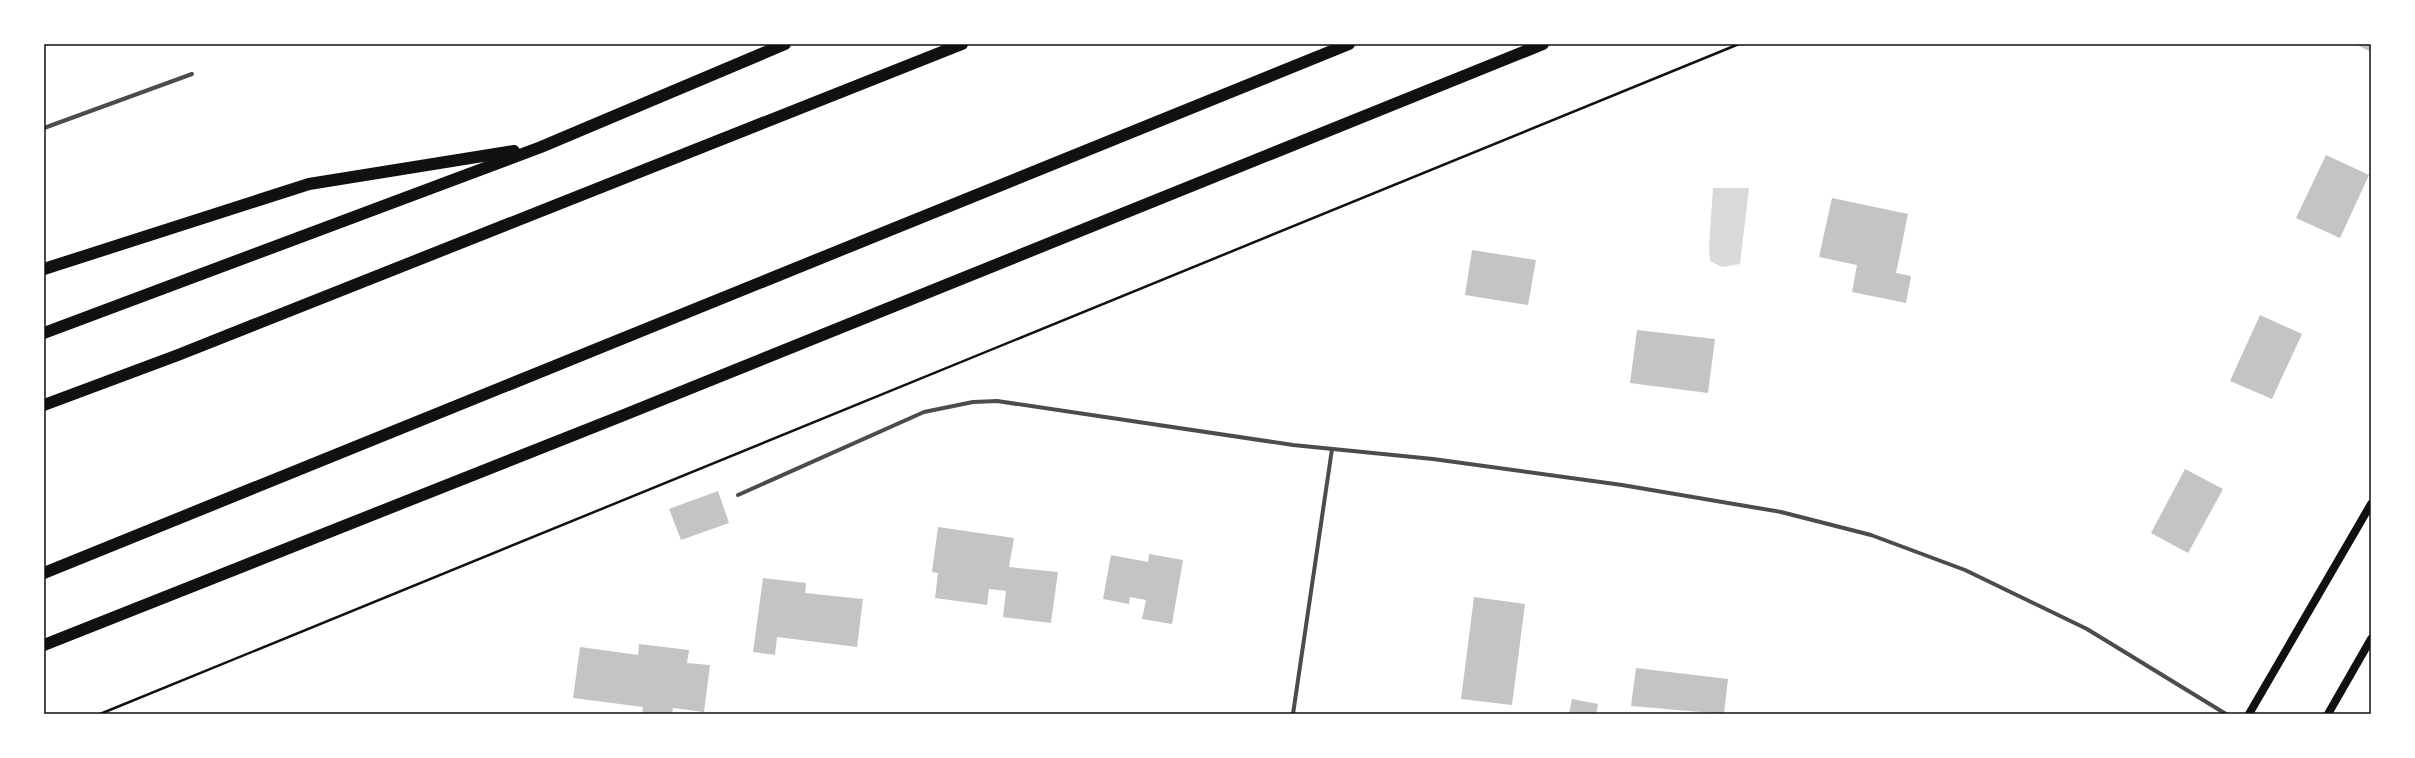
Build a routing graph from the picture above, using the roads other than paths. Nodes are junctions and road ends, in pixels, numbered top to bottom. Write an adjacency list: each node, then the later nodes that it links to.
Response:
1 (785, 44): 7 (highway)
2 (962, 44): 10 (highway)
3 (1349, 44): 14 (highway)
4 (1543, 44): 16 (highway)
5 (192, 74): 6 (street)
6 (44, 128)
7 (541, 147): 8 (highway); 9 (highway)
8 (44, 269)
9 (44, 333)
10 (44, 404)
11 (1332, 449): 12 (street); 17 (street); 18 (street)
12 (738, 495)
13 (2371, 504): 19 (main road)
14 (44, 573)
15 (2371, 640): 20 (main road)
16 (44, 645)
17 (1293, 714)
18 (2226, 714)
19 (2249, 714)
20 (2328, 714)

